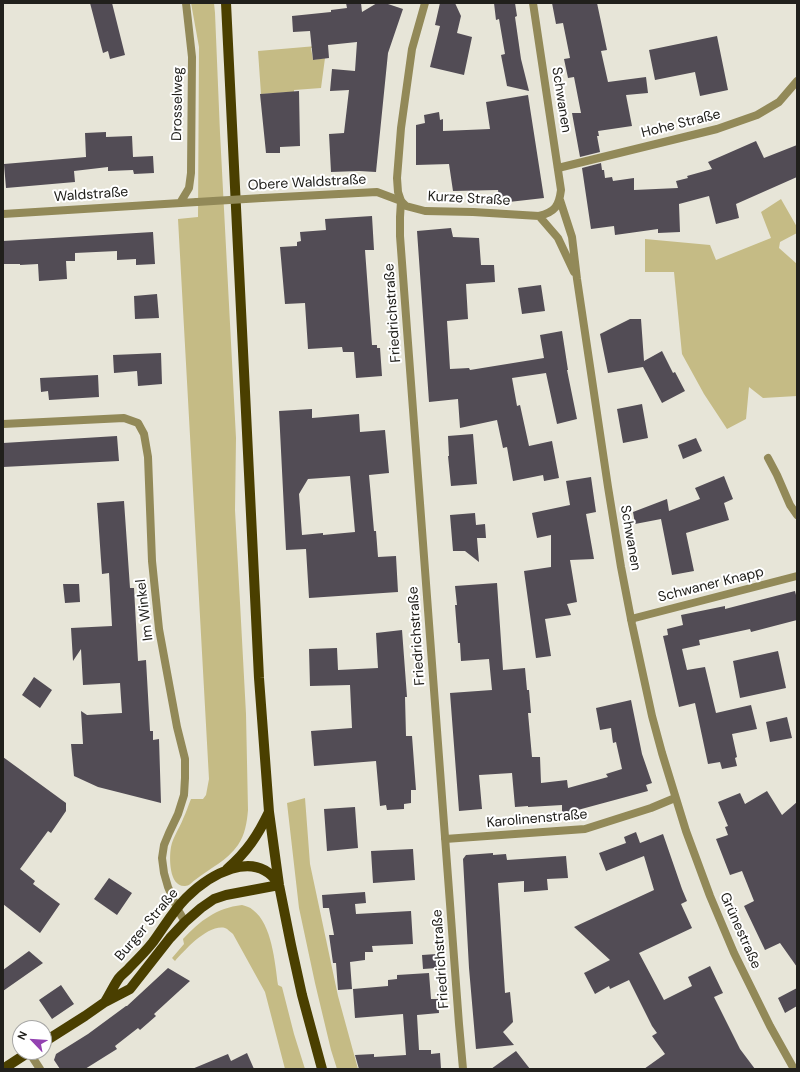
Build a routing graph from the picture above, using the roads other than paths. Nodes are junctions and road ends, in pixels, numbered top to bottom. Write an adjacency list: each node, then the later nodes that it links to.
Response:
1 (186, 3): 9 (street, Drosselweg)
2 (226, 3): 19 (main road)
3 (425, 3): 8 (street)
4 (532, 3): 6 (street, Schwanen)
5 (797, 81): 6 (street, Hohe Straße)
6 (558, 168): 7 (street, Schwanen)
7 (560, 200): 11 (street); 12 (street, Schwanen)
8 (401, 201): 9 (street, Obere Waldstraße, bridge); 11 (street, Kurze Straße); 20 (street, Friedrichstraße)
9 (180, 203): 10 (street, Waldstraße)
10 (3, 214)
11 (539, 216): 12 (street, Schwanen)
12 (577, 278): 17 (street, Schwanen)
13 (3, 424): 23 (street, Im Winkel)
14 (768, 458): 15 (street)
15 (797, 515)
16 (797, 576): 17 (street, Schwaner Knapp)
17 (631, 619): 18 (street, Schwanen)
18 (675, 798): 20 (street, Karolinenstraße); 33 (street, Grünestraße)
19 (269, 812): 21 (main road); 22 (main road)
20 (445, 839): 32 (street, Friedrichstraße)
21 (224, 872): 22 (main road, Burger Straße); 23 (main road, Burger Straße)
22 (279, 885): 24 (main road, Burger Straße); 31 (main road)
23 (177, 908): 24 (street, Im Winkel); 25 (main road, Burger Straße)
24 (185, 922): 25 (main road, Burger Straße)
25 (105, 1002): 26 (main road, Burger Straße)
26 (52, 1037)
27 (17, 1060): 29 (main road)
28 (34, 1060): 30 (street)
29 (3, 1069)
30 (40, 1069)
31 (322, 1069)
32 (463, 1069)
33 (794, 1069)

